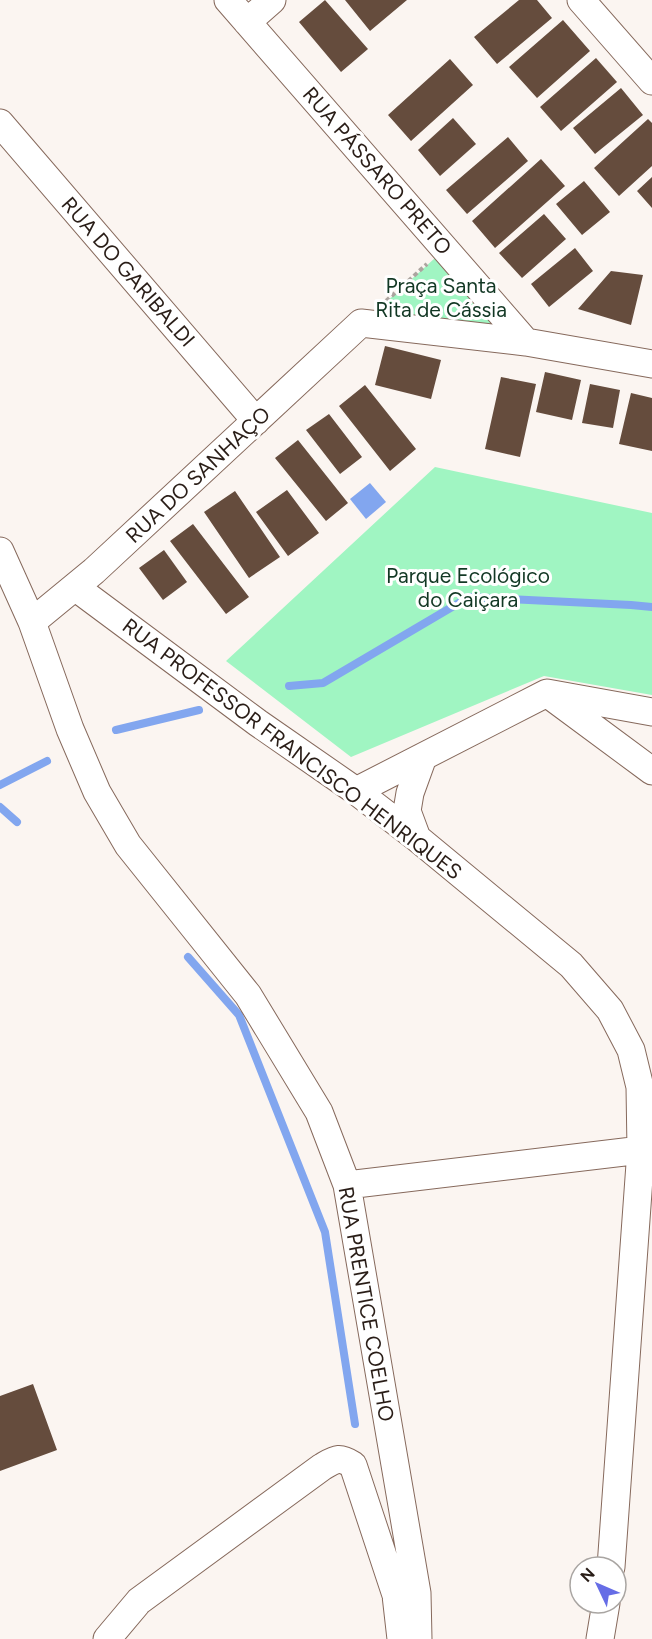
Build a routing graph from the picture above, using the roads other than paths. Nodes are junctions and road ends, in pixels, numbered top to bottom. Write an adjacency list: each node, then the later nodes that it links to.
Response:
1 (228, 0): 4 (street, RUA PÁSSARO PRETO)
2 (272, 0): 4 (street)
3 (581, 0): 5 (street)
4 (247, 22): 7 (street, RUA PÁSSARO PRETO)
5 (652, 81)
6 (0, 123): 9 (street, RUA DO GARIBALDI)
7 (526, 342): 8 (street); 9 (street, RUA DO SANHAÇO)
8 (652, 364)
9 (256, 421): 11 (street, RUA DO SANHAÇO)
10 (0, 551): 12 (street)
11 (75, 587): 12 (street, RUA DO SANHAÇO); 17 (street, RUA PROFESSOR FRANCISCO HENRIQUES)
12 (32, 622): 20 (street, RUA PRENTICE COELHO)
13 (547, 693): 14 (street); 15 (street); 16 (street)
14 (652, 712)
15 (423, 757): 17 (street); 18 (street)
16 (652, 771)
17 (356, 791): 18 (street, RUA PROFESSOR FRANCISCO HENRIQUES)
18 (417, 838): 19 (street, RUA PROFESSOR FRANCISCO HENRIQUES)
19 (647, 1154): 20 (street); 21 (street, RUA PROFESSOR FRANCISCO HENRIQUES)
20 (347, 1185): 25 (street, RUA PRENTICE COELHO)
21 (612, 1555)
22 (604, 1615): 26 (street)
23 (112, 1632): 24 (street)
24 (401, 1639)
25 (418, 1639)
26 (600, 1639)

